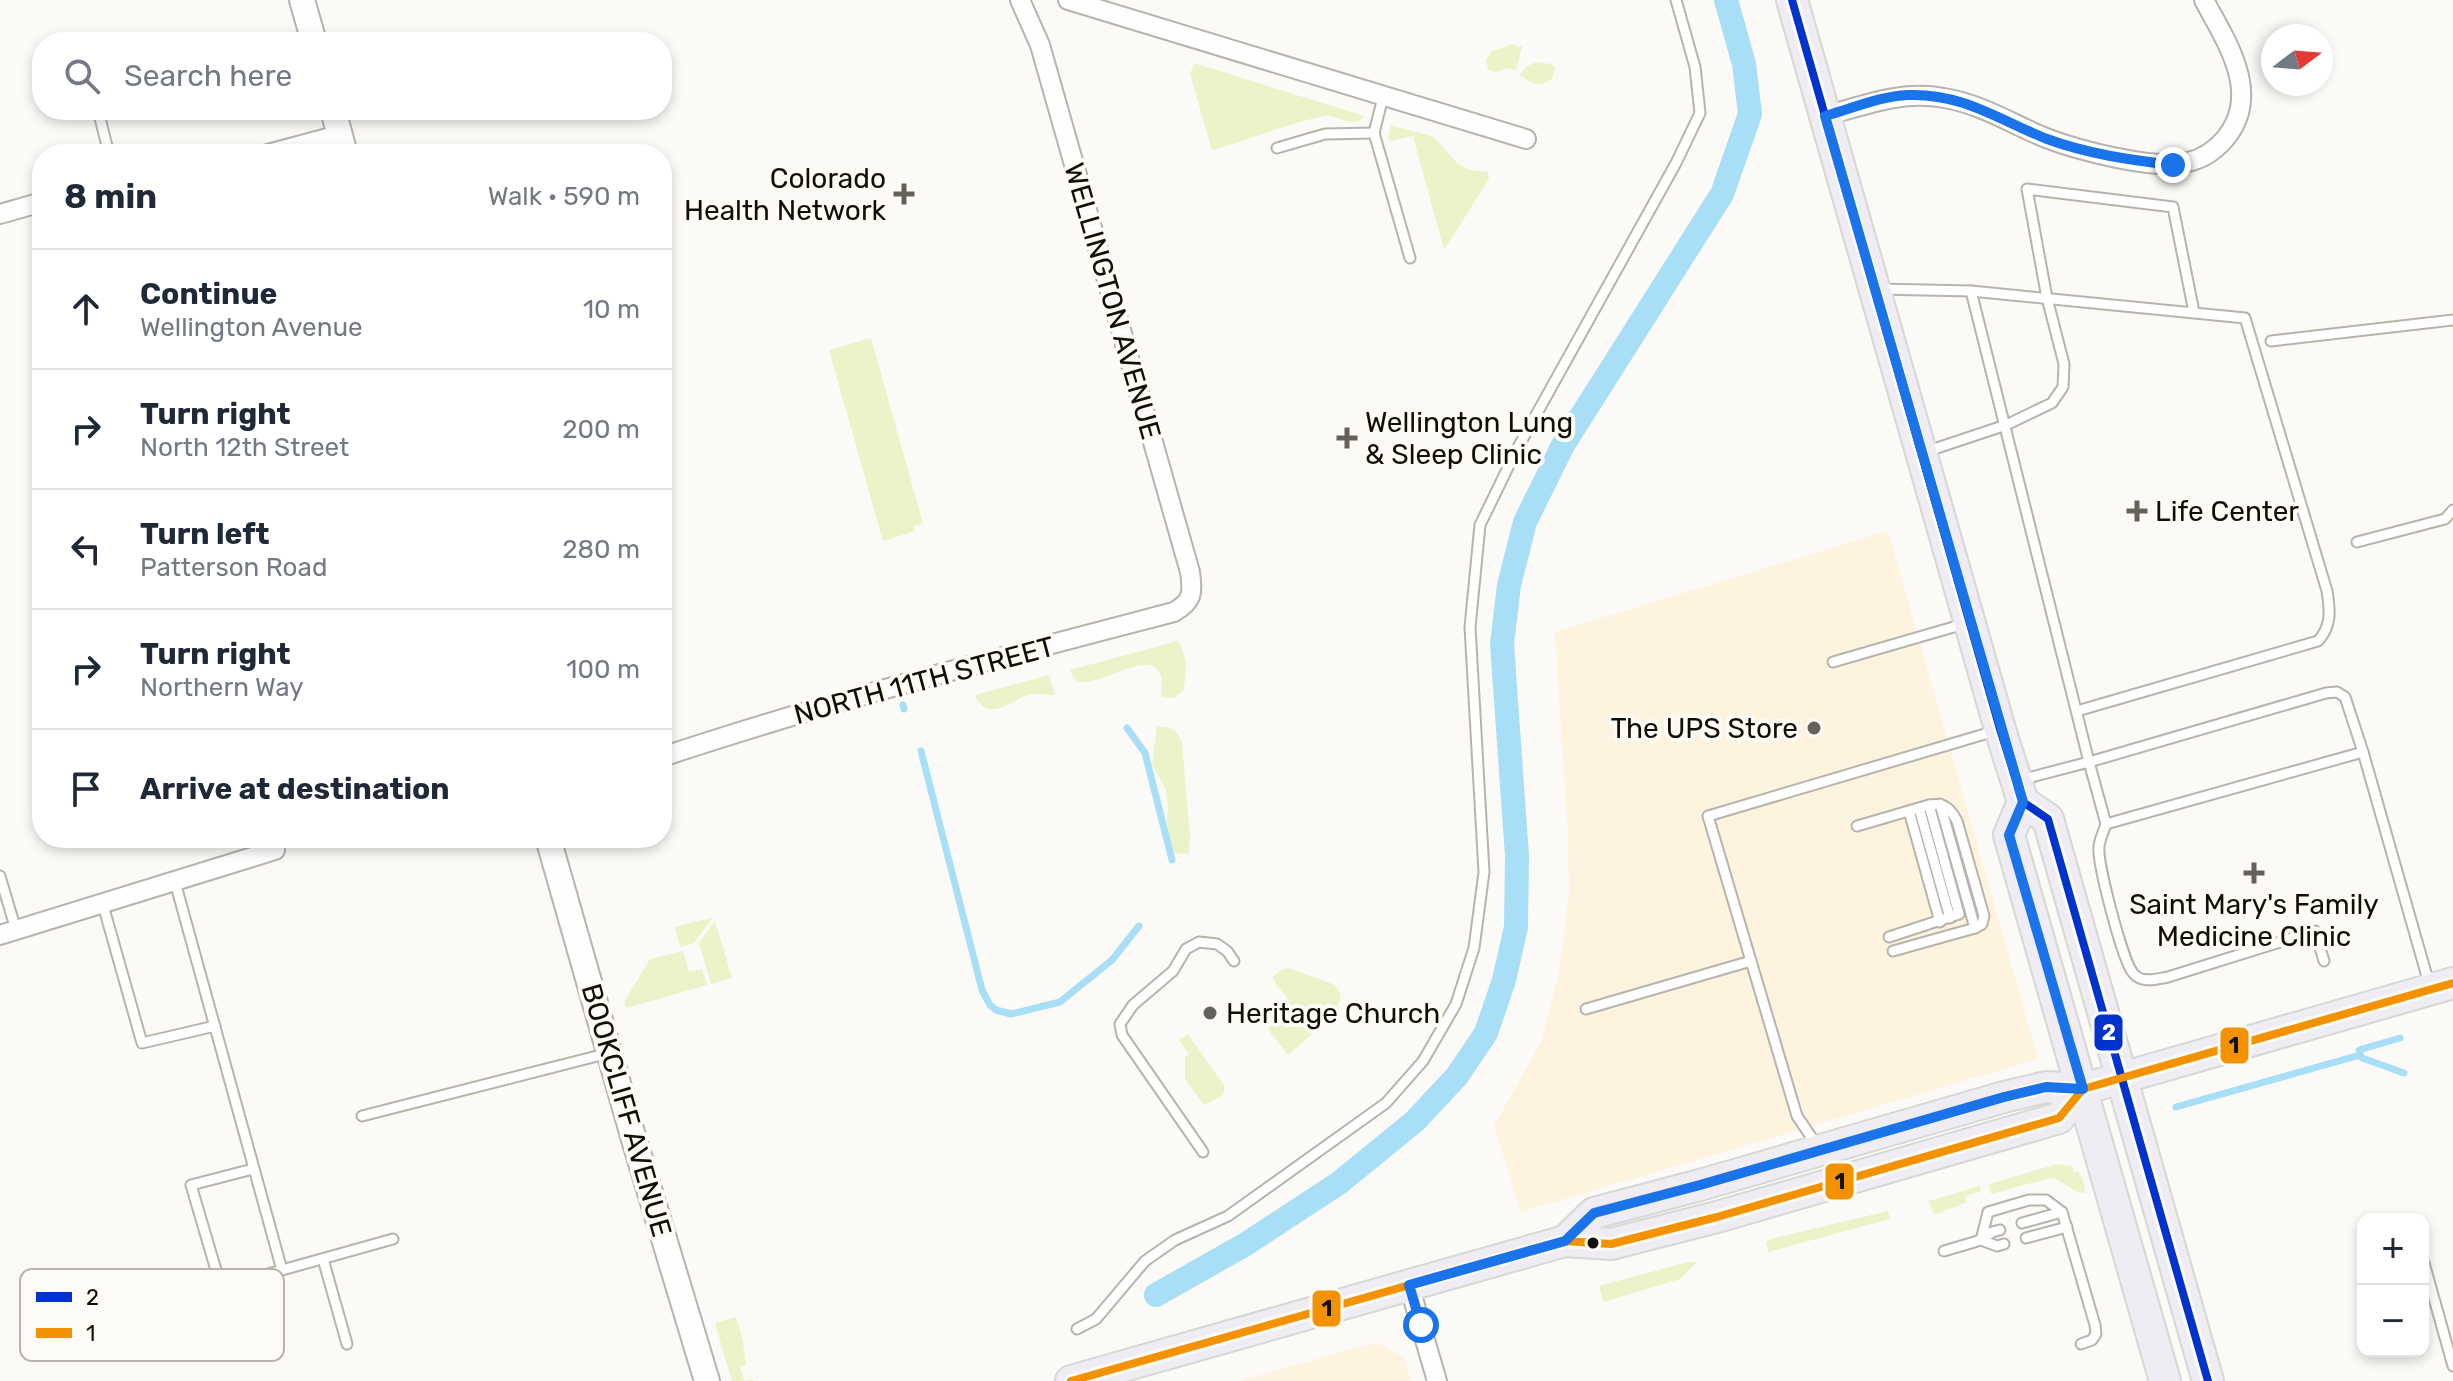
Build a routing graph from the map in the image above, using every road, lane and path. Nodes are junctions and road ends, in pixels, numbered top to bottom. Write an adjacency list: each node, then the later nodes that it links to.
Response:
1 (302, 0): 7 (street)
2 (1020, 0): 30 (street, WELLINGTON AVENUE)
3 (1068, 0): 8 (street)
4 (1676, 0): 81 (lane)
5 (1792, 0): 9 (main road)
6 (2204, 0): 9 (street)
7 (311, 32)
8 (1383, 97): 12 (lane); 13 (street)
9 (1825, 116): 20 (main road)
10 (100, 120): 14 (lane)
11 (336, 120): 15 (street)
12 (1374, 133): 16 (lane); 19 (lane)
13 (1526, 139)
14 (106, 144)
15 (342, 144)
16 (1277, 148)
17 (32, 205): 18 (street)
18 (0, 214)
19 (1410, 258)
20 (1874, 289): 21 (lane); 27 (main road)
21 (1971, 291): 22 (lane); 26 (lane)
22 (2047, 298): 23 (lane); 23 (lane); 26 (lane)
23 (2194, 312): 33 (lane)
24 (2453, 320): 25 (lane)
25 (2271, 341)
26 (2006, 425): 27 (lane); 33 (lane)
27 (1921, 453): 31 (main road)
28 (2453, 510): 29 (lane)
29 (2357, 542)
30 (1186, 605): 36 (street, NORTH 11TH STREET)
31 (1970, 623): 32 (lane); 34 (main road)
32 (1833, 662)
33 (2077, 711): 37 (lane)
34 (2000, 729): 38 (main road); 52 (lane)
35 (2363, 752): 37 (lane); 40 (lane); 54 (lane)
36 (672, 754)
37 (2089, 762): 38 (lane); 40 (lane)
38 (2020, 792): 58 (main road); 59 (main road)
39 (1924, 807): 41 (lane); 47 (lane); 47 (lane); 50 (lane)
40 (2106, 824): 53 (lane)
41 (1857, 826)
42 (551, 848): 57 (street, BOOKCLIFF AVENUE)
43 (275, 850): 45 (street)
44 (0, 876): 48 (lane)
45 (175, 882): 46 (street); 56 (lane)
46 (103, 905): 48 (street); 56 (lane)
47 (1945, 920): 49 (lane)
48 (8, 932)
49 (1889, 937)
50 (1893, 951)
51 (1234, 961): 62 (lane)
52 (1751, 961): 55 (lane); 61 (lane)
53 (2324, 961)
54 (2442, 986): 58 (main road)
55 (1586, 1009)
56 (215, 1026): 63 (lane)
57 (609, 1053): 60 (lane); 85 (street, BOOKCLIFF AVENUE)
58 (2122, 1077): 59 (main road); 89 (main road)
59 (2083, 1089): 61 (main road); 64 (main road); 88 (main road)
60 (362, 1116)
61 (1820, 1149): 64 (main road); 72 (main road)
62 (1203, 1152)
63 (253, 1169): 76 (lane); 77 (lane)
64 (1832, 1183): 72 (main road)
65 (2062, 1212): 66 (lane); 67 (lane); 71 (lane)
66 (2022, 1223)
67 (2067, 1227): 69 (lane); 83 (lane)
68 (2000, 1230): 71 (lane)
69 (2026, 1238)
70 (393, 1239): 75 (lane)
71 (1981, 1240): 73 (lane); 74 (lane)
72 (1565, 1241): 80 (main road)
73 (2004, 1244)
74 (1944, 1251)
75 (323, 1259): 78 (lane); 82 (lane)
76 (216, 1269)
77 (282, 1269)
78 (284, 1269)
79 (2429, 1281): 84 (lane)
80 (1409, 1285): 86 (main road); 87 (street)
81 (1077, 1329)
82 (347, 1344)
83 (2081, 1344)
84 (2453, 1366)
85 (707, 1381)
86 (1071, 1381)
87 (1437, 1381)
88 (2165, 1381)
89 (2208, 1381)

